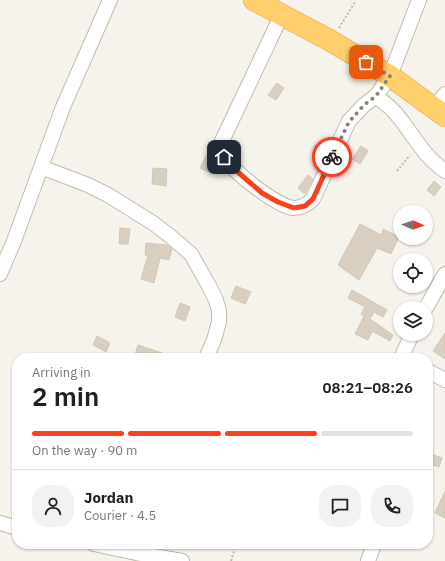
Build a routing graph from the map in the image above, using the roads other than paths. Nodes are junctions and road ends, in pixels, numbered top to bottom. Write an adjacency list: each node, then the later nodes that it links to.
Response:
1 (110, 0): 8 (street)
2 (254, 0): 4 (highway)
3 (419, 0): 5 (street)
4 (282, 14): 5 (highway); 6 (street)
5 (390, 76): 6 (street); 7 (highway)
6 (376, 96): 9 (street)
7 (441, 106)
8 (41, 166): 10 (street); 14 (street)
9 (445, 171)
10 (0, 274)
11 (445, 274): 12 (street)
12 (430, 301)
13 (409, 341): 15 (street)
14 (208, 353)
15 (404, 353)
16 (433, 373): 17 (street)
17 (445, 380)
18 (0, 523): 19 (street)
19 (12, 526)
20 (117, 549): 22 (street)
21 (372, 549): 23 (street)
22 (182, 561)
23 (368, 561)

